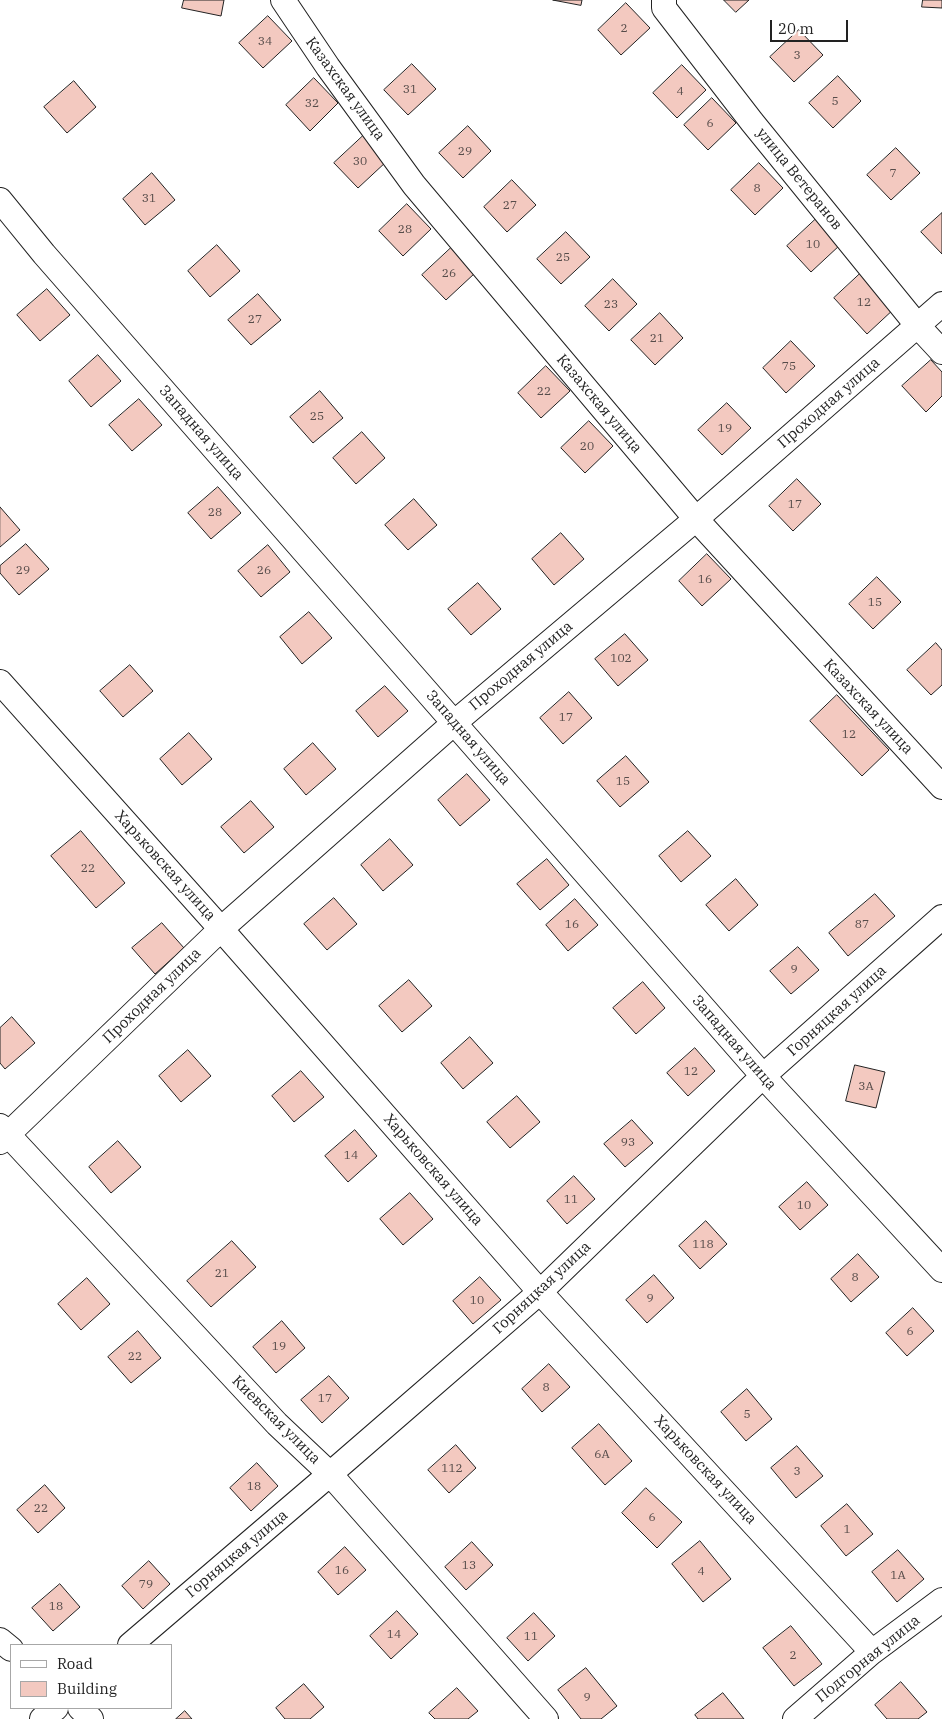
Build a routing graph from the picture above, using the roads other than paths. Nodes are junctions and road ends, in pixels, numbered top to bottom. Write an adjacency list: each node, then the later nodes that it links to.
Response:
1 (283, 0): 7 (street, Казахская улица)
2 (664, 0): 5 (street, улица Ветеранов)
3 (0, 200): 9 (street, Западная улица)
4 (942, 304): 5 (street, Проходная улица)
5 (917, 325): 6 (street, улица Ветеранов); 7 (street, Проходная улица)
6 (942, 352)
7 (696, 519): 9 (street, Проходная улица); 10 (street, Казахская улица)
8 (0, 682): 12 (street, Харьковская улица)
9 (454, 723): 12 (street, Проходная улица); 13 (street, Западная улица)
10 (942, 787)
11 (942, 917): 13 (street, Горняцкая улица)
12 (221, 929): 14 (street, Проходная улица); 16 (street, Харьковская улица)
13 (763, 1076): 15 (street, Западная улица); 16 (street, Горняцкая улица)
14 (2, 1134): 17 (street, Киевская улица)
15 (942, 1270)
16 (540, 1292): 17 (street, Горняцкая улица); 22 (street, Харьковская улица)
17 (330, 1474): 20 (street, Горняцкая улица); 27 (street, Киевская улица)
18 (942, 1600): 22 (street, Подгорная улица)
19 (0, 1640): 21 (street)
20 (131, 1644)
21 (10, 1649)
22 (872, 1652): 28 (street, Подгорная улица)
23 (55, 1709): 25 (street)
24 (81, 1709): 26 (street)
25 (42, 1719)
26 (91, 1719)
27 (546, 1719)
28 (795, 1719)

